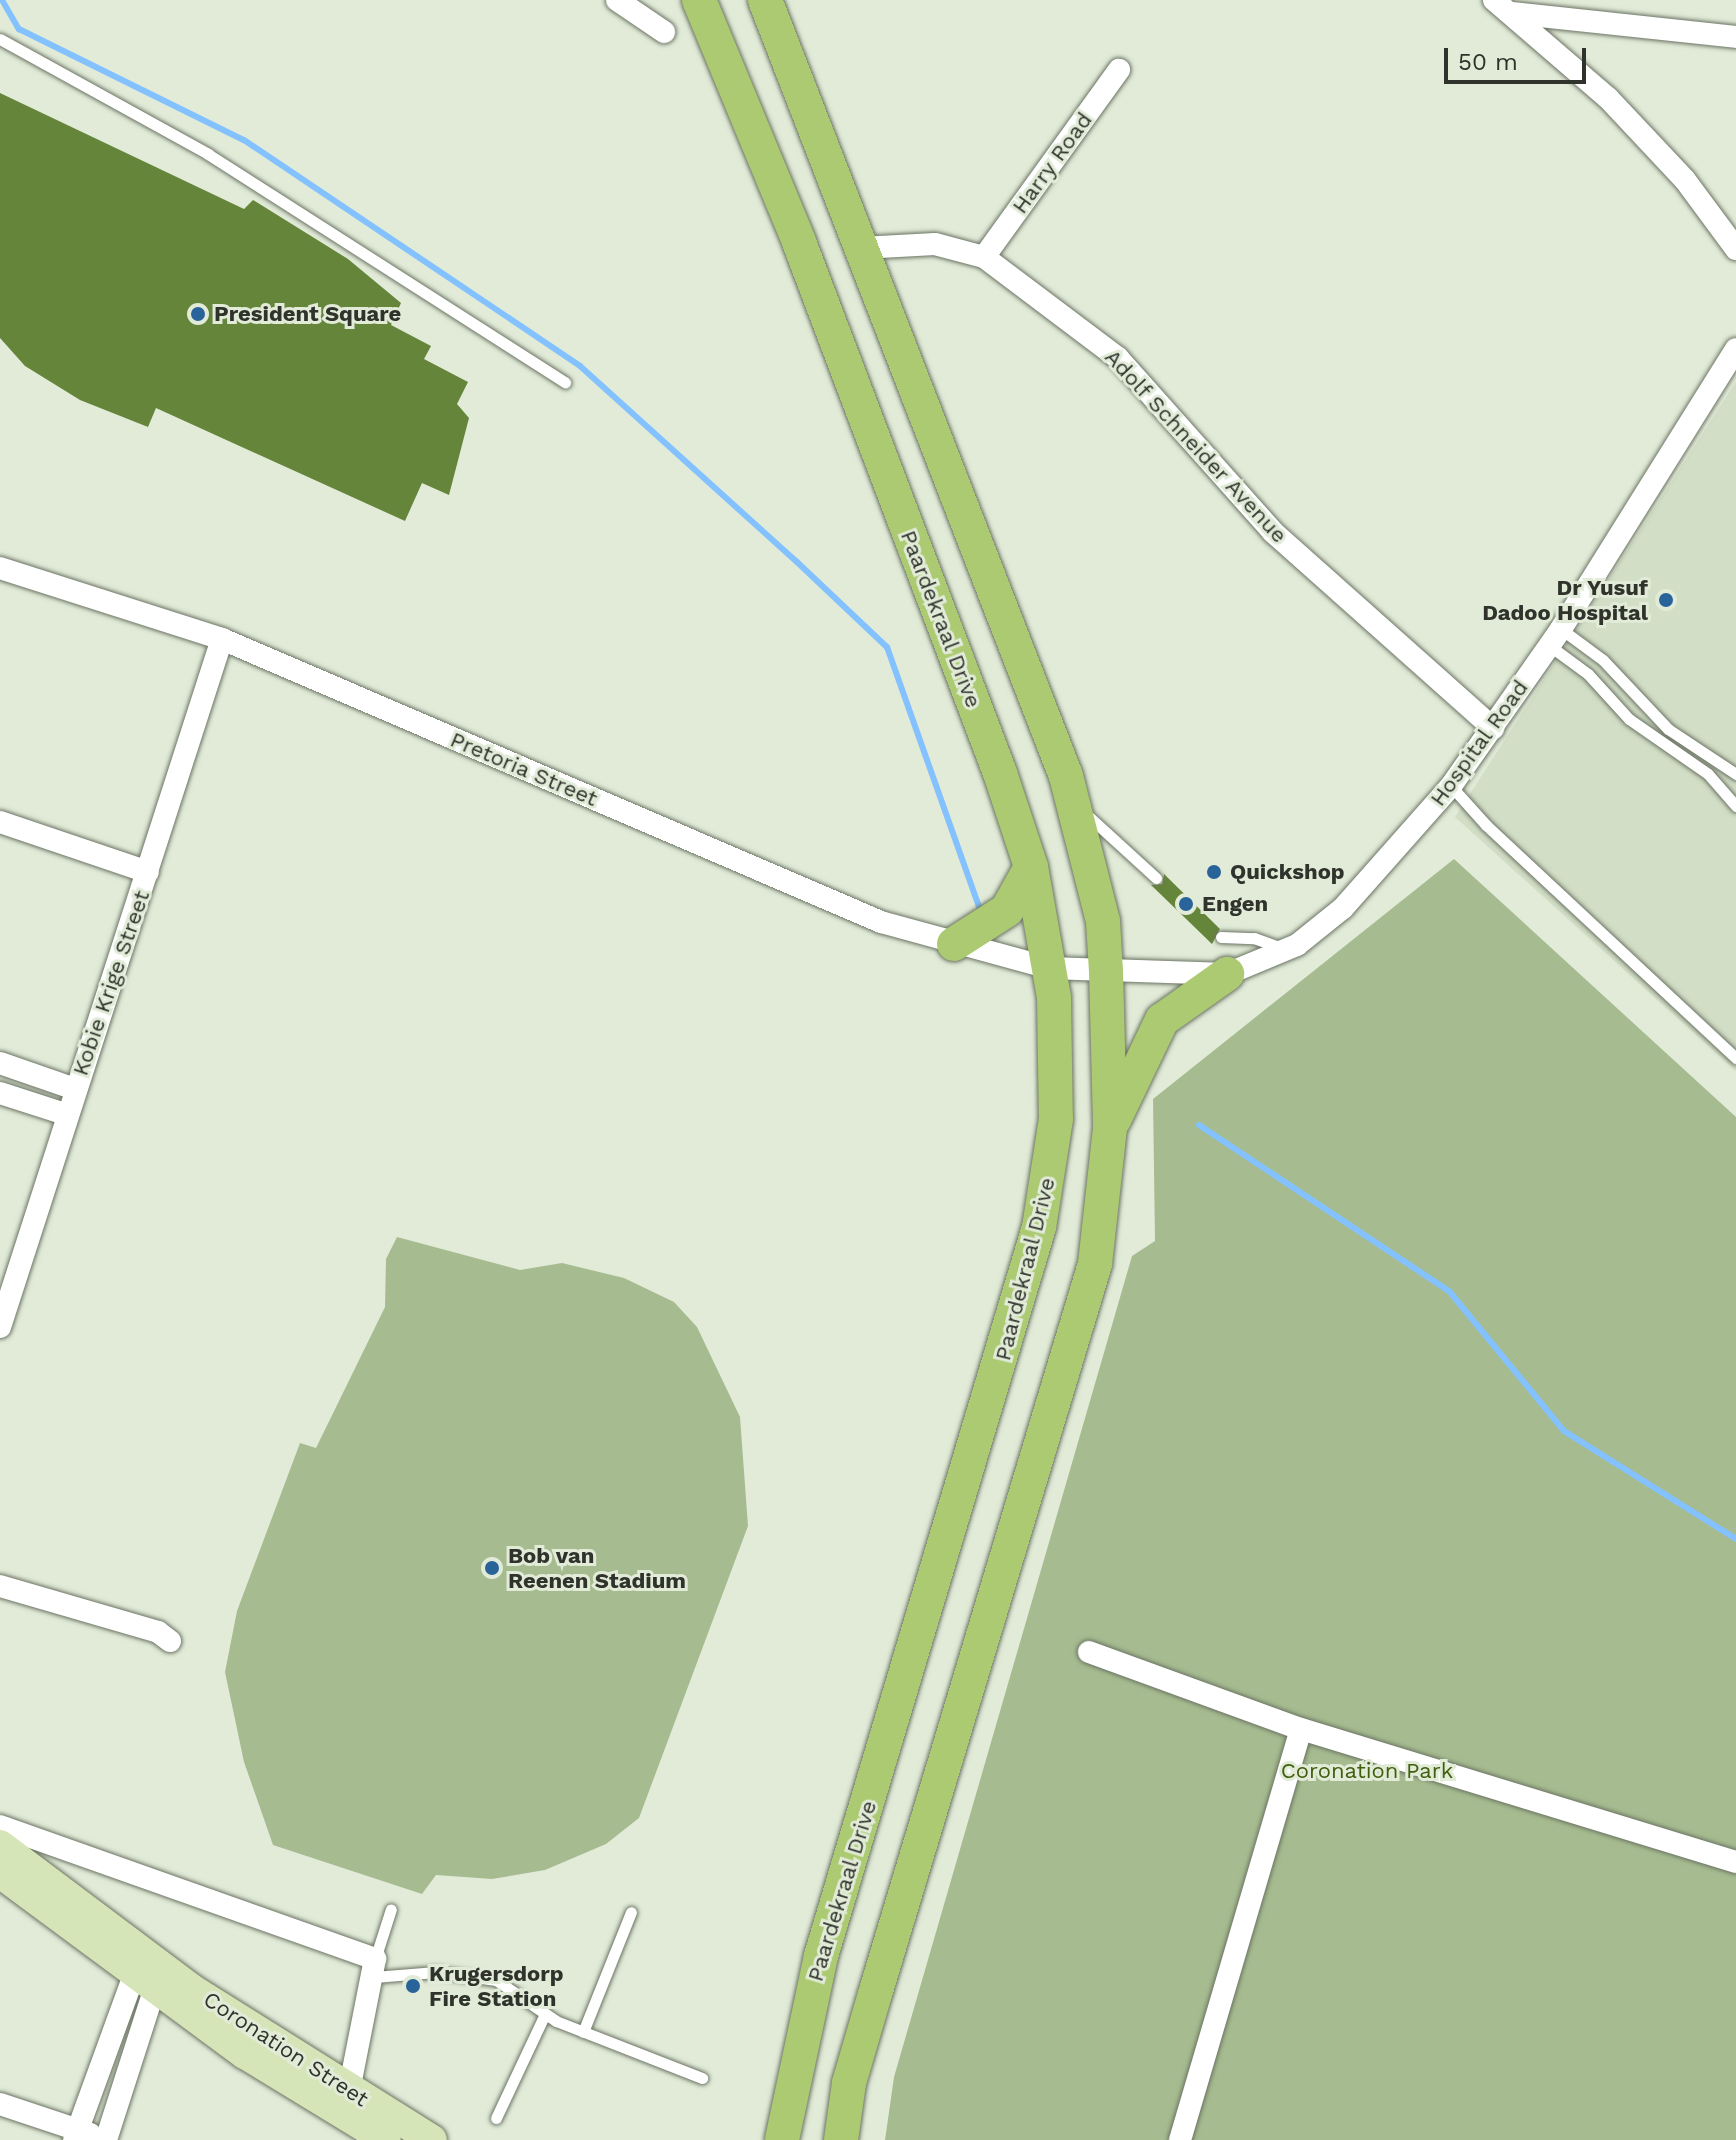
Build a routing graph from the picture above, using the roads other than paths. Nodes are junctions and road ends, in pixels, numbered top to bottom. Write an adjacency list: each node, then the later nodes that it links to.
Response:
1 (617, 0): 5 (street)
2 (699, 0): 23 (main road, Paardekraal Drive)
3 (765, 0): 9 (main road)
4 (1503, 6): 6 (street); 10 (street)
5 (664, 32)
6 (1736, 37)
7 (0, 39): 13 (lane)
8 (1119, 70): 11 (street, Harry Road)
9 (861, 248): 11 (street, Adolf Schneider Avenue); 20 (main road)
10 (1736, 249)
11 (984, 257): 17 (street, Adolf Schneider Avenue)
12 (1736, 349): 15 (street, Hospital Road)
13 (565, 382)
14 (2, 574): 16 (street, Pretoria Street)
15 (1555, 638): 17 (street, Hospital Road); 18 (lane); 21 (lane)
16 (222, 639): 24 (street, Kobie Krige Street); 27 (street, Pretoria Street)
17 (1493, 728): 19 (street, Hospital Road)
18 (1736, 774)
19 (1451, 786): 28 (street, Hospital Road); 32 (lane)
20 (1075, 805): 25 (lane); 30 (main road)
21 (1736, 806)
22 (0, 822): 24 (street)
23 (1031, 867): 27 (main road); 29 (main road, Paardekraal Drive)
24 (148, 872): 34 (street, Kobie Krige Street)
25 (1156, 878)
26 (1221, 937): 28 (lane)
27 (954, 944): 29 (street, Pretoria Street)
28 (1287, 950): 31 (street, Hospital Road)
29 (1049, 968): 30 (street, Hospital Road); 61 (main road, Paardekraal Drive)
30 (1106, 971): 31 (street, Hospital Road); 37 (main road)
31 (1227, 974): 37 (main road)
32 (1736, 1058)
33 (0, 1063): 34 (street)
34 (75, 1089): 36 (street, Kobie Krige Street)
35 (0, 1093): 36 (street)
36 (65, 1114): 38 (street, Kobie Krige Street)
37 (1110, 1128): 62 (main road)
38 (0, 1327)
39 (0, 1586): 40 (street)
40 (170, 1641)
41 (1089, 1652): 42 (street)
42 (1301, 1729): 45 (street); 63 (street)
43 (0, 1826): 49 (street)
44 (0, 1845): 50 (main road)
45 (1736, 1862)
46 (0, 1873): 50 (main road)
47 (391, 1909): 49 (lane)
48 (631, 1912): 52 (lane)
49 (375, 1968): 51 (lane); 54 (street)
50 (148, 1971): 54 (main road, Coronation Street); 57 (street); 58 (street)
51 (545, 2014): 52 (lane); 56 (lane)
52 (583, 2032): 53 (lane)
53 (702, 2078)
54 (347, 2103): 59 (main road, Coronation Street); 60 (main road, Coronation Street)
55 (0, 2104): 57 (street)
56 (496, 2118)
57 (75, 2135): 58 (street)
58 (106, 2140)
59 (386, 2140)
60 (432, 2140)
61 (782, 2140)
62 (841, 2140)
63 (1180, 2140)

